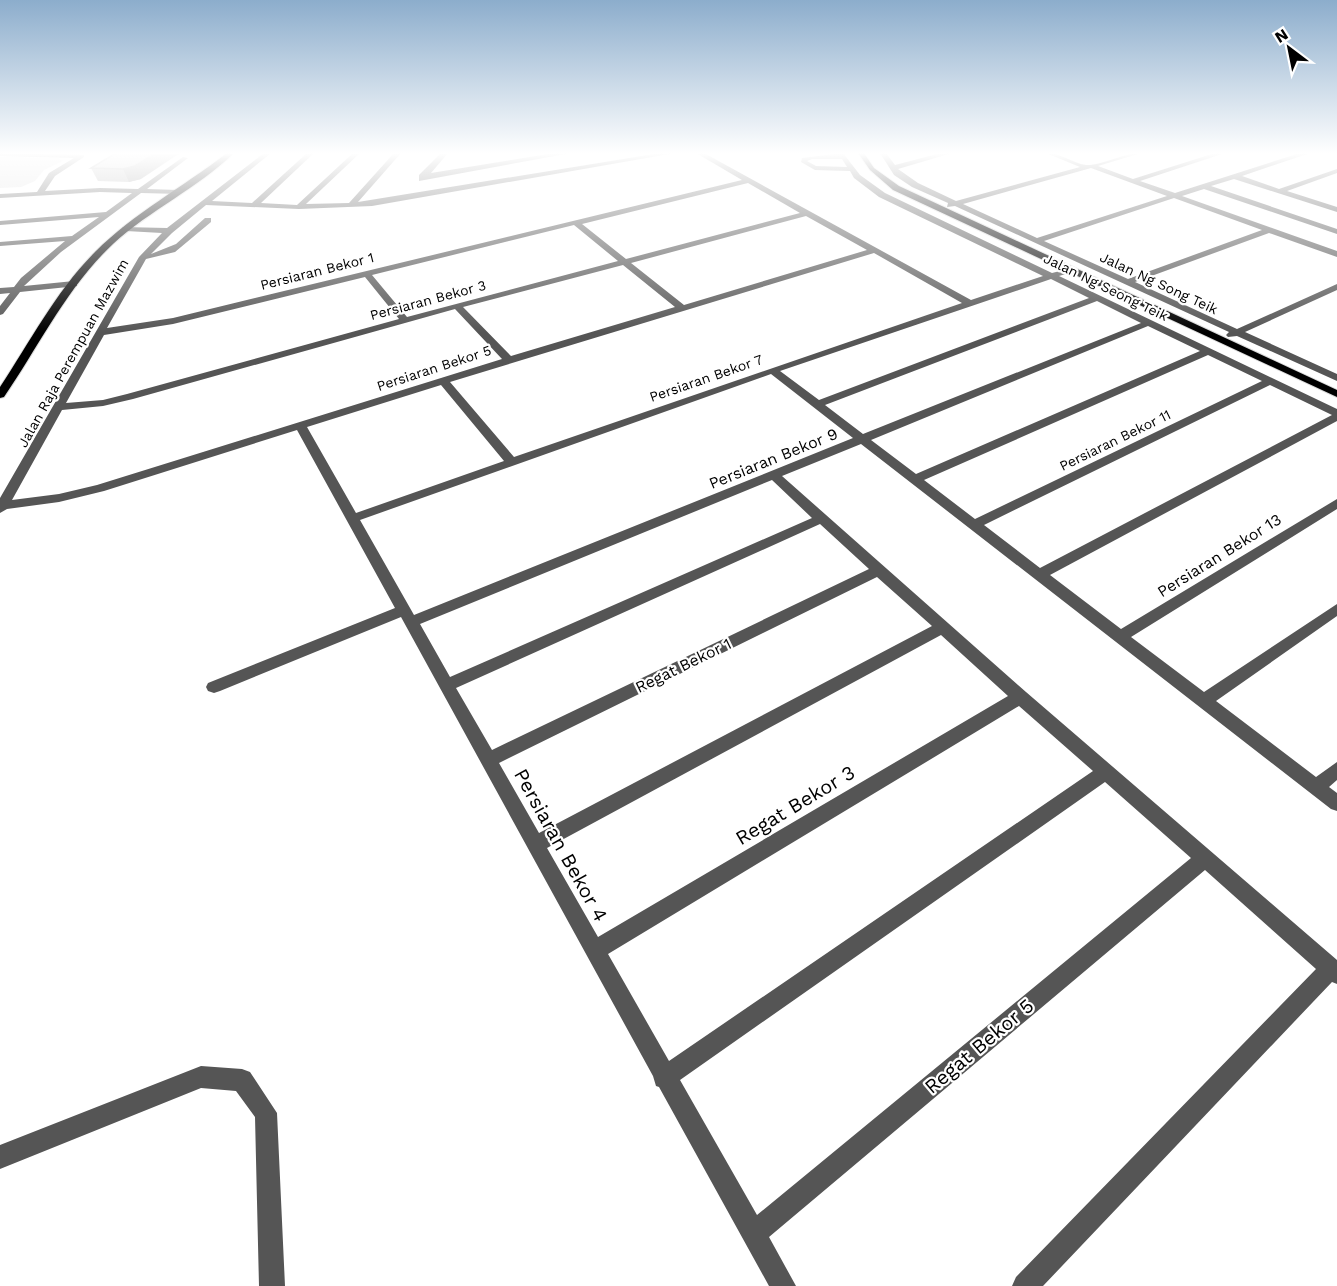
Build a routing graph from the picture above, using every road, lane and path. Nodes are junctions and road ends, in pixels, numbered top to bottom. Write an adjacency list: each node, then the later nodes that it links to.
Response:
1 (148, 213): 15 (main road)
2 (193, 213): 17 (street, Jalan Raja Perempuan Mazwim)
3 (614, 213): 13 (street, Persiaran Bekor 1)
4 (920, 213): 28 (street, Jalan Ng Seong Teik)
5 (949, 213): 26 (main road, Jalan Ng Seong Teik)
6 (974, 213): 20 (street, Jalan Ng Song Teik)
7 (1123, 213): 20 (street)
8 (1223, 213): 16 (street)
9 (1282, 213): 18 (street)
10 (105, 214): 14 (street); 19 (street)
11 (804, 214): 22 (street); 25 (street, Persiaran Bekor 3)
12 (208, 220): 24 (street)
13 (575, 222): 25 (street); 27 (street, Persiaran Bekor 1)
14 (0, 223)
15 (126, 229): 17 (street); 30 (main road)
16 (1269, 230): 23 (street); 29 (street)
17 (169, 231): 24 (street, Jalan Raja Perempuan Mazwim)
18 (1337, 232)
19 (72, 238): 21 (street); 32 (street)
20 (1035, 241): 29 (street, Jalan Ng Song Teik)
21 (0, 244)
22 (873, 251): 35 (street); 37 (street, Persiaran Bekor 5)
23 (1337, 254)
24 (143, 257): 41 (street, Jalan Raja Perempuan Mazwim)
25 (623, 261): 36 (street, Persiaran Bekor 3); 37 (street)
26 (1069, 270): 28 (street, Persiaran Bekor 7); 43 (main road, Jalan Ng Seong Teik)
27 (366, 273): 39 (street); 41 (street, Persiaran Bekor 1)
28 (1052, 276): 34 (street, Jalan Ng Seong Teik); 35 (street, Persiaran Bekor 7)
29 (1128, 282): 42 (street, Jalan Ng Song Teik)
30 (74, 284): 32 (street); 51 (main road)
31 (1337, 287): 42 (street)
32 (17, 289): 33 (street); 38 (street)
33 (0, 291)
34 (1097, 298): 40 (street, Jalan Ng Seong Teik); 52 (street)
35 (969, 303): 46 (street, Persiaran Bekor 7)
36 (457, 306): 39 (street, Persiaran Bekor 3); 45 (street)
37 (682, 308): 45 (street, Persiaran Bekor 5)
38 (0, 312)
39 (405, 320): 53 (street, Persiaran Bekor 3)
40 (1148, 322): 44 (street, Jalan Ng Seong Teik); 56 (street, Persiaran Bekor 9)
41 (102, 332): 53 (street, Jalan Raja Perempuan Mazwim)
42 (1236, 333): 43 (street); 47 (street, Jalan Ng Song Teik)
43 (1220, 339): 50 (main road, Jalan Ng Seong Teik)
44 (1208, 351): 49 (street, Jalan Ng Seong Teik); 59 (street)
45 (509, 360): 48 (street, Persiaran Bekor 5)
46 (772, 370): 52 (street); 57 (street, Persiaran Bekor 7)
47 (1337, 378)
48 (443, 381): 55 (street, Persiaran Bekor 5); 57 (street)
49 (1270, 381): 54 (street, Jalan Ng Seong Teik); 64 (street, Persiaran Bekor 11)
50 (1337, 394)
51 (0, 395)
52 (816, 405): 56 (street)
53 (59, 407): 61 (street, Jalan Raja Perempuan Mazwim)
54 (1337, 415): 66 (street)
55 (301, 426): 61 (street, Persiaran Bekor 5); 62 (street, Persiaran Bekor 4)
56 (862, 439): 58 (street, Persiaran Bekor 9); 59 (street)
57 (511, 462): 62 (street, Persiaran Bekor 7)
58 (774, 476): 63 (street); 68 (street, Persiaran Bekor 9)
59 (914, 480): 64 (street)
60 (1337, 503): 70 (street, Persiaran Bekor 13)
61 (1, 507)
62 (354, 518): 68 (street, Persiaran Bekor 4)
63 (823, 518): 65 (street); 71 (street)
64 (974, 525): 66 (street)
65 (879, 570): 69 (street); 75 (street, Regat Bekor 1)
66 (1039, 575): 70 (street)
67 (1337, 609): 74 (street)
68 (407, 616): 71 (street, Persiaran Bekor 4); 72 (street, Persiaran Bekor 9)
69 (943, 627): 73 (street); 80 (street)
70 (1119, 637): 74 (street)
71 (446, 685): 75 (street, Persiaran Bekor 4)
72 (214, 687)
73 (1020, 697): 77 (street); 82 (street, Regat Bekor 3)
74 (1203, 701): 78 (street)
75 (488, 760): 80 (street, Persiaran Bekor 4)
76 (1337, 769): 78 (street)
77 (1107, 771): 81 (street); 84 (street)
78 (1316, 787): 79 (street)
79 (1337, 803)
80 (535, 845): 82 (street, Persiaran Bekor 4)
81 (1204, 859): 83 (street); 86 (street, Regat Bekor 5)
82 (594, 951): 84 (street, Persiaran Bekor 4)
83 (1334, 972): 89 (street)
84 (664, 1078): 86 (street, Persiaran Bekor 4)
85 (0, 1157): 87 (street)
86 (754, 1234): 88 (street, Persiaran Bekor 4)
87 (272, 1286)
88 (783, 1286)
89 (1025, 1286)

